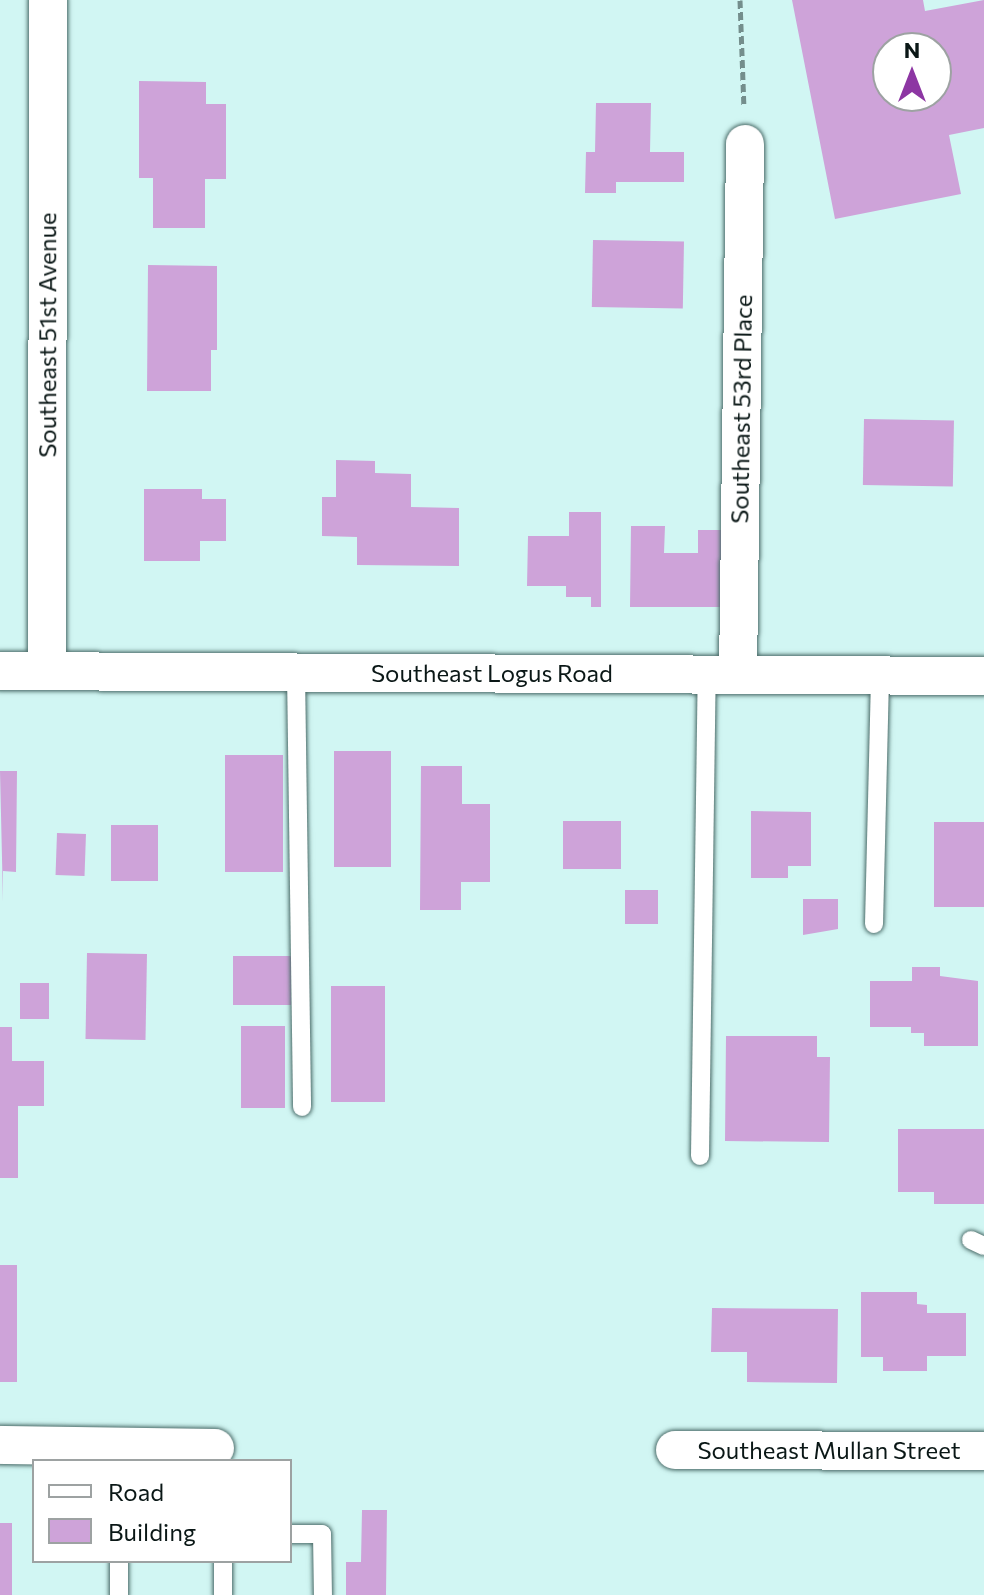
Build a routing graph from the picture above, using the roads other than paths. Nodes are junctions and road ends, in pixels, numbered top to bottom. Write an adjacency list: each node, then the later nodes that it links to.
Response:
1 (48, 0): 4 (street, Southeast 51st Avenue)
2 (745, 144): 7 (street, Southeast 53rd Place)
3 (0, 671): 4 (street, Southeast Logus Road)
4 (47, 671): 5 (street, Southeast Logus Road)
5 (296, 672): 7 (street, Southeast Logus Road); 10 (lane)
6 (880, 673): 7 (street, Southeast Logus Road); 8 (street, Southeast Logus Road); 9 (lane)
7 (723, 674): 11 (lane)
8 (984, 676)
9 (874, 924)
10 (302, 1107)
11 (700, 1156)
12 (0, 1445): 13 (street)
13 (215, 1448)
14 (675, 1450): 15 (street, Southeast Mullan Street)
15 (984, 1451)
16 (292, 1534): 21 (lane)
17 (119, 1563): 19 (lane)
18 (223, 1563): 20 (lane)
19 (119, 1595)
20 (223, 1595)
21 (323, 1595)

